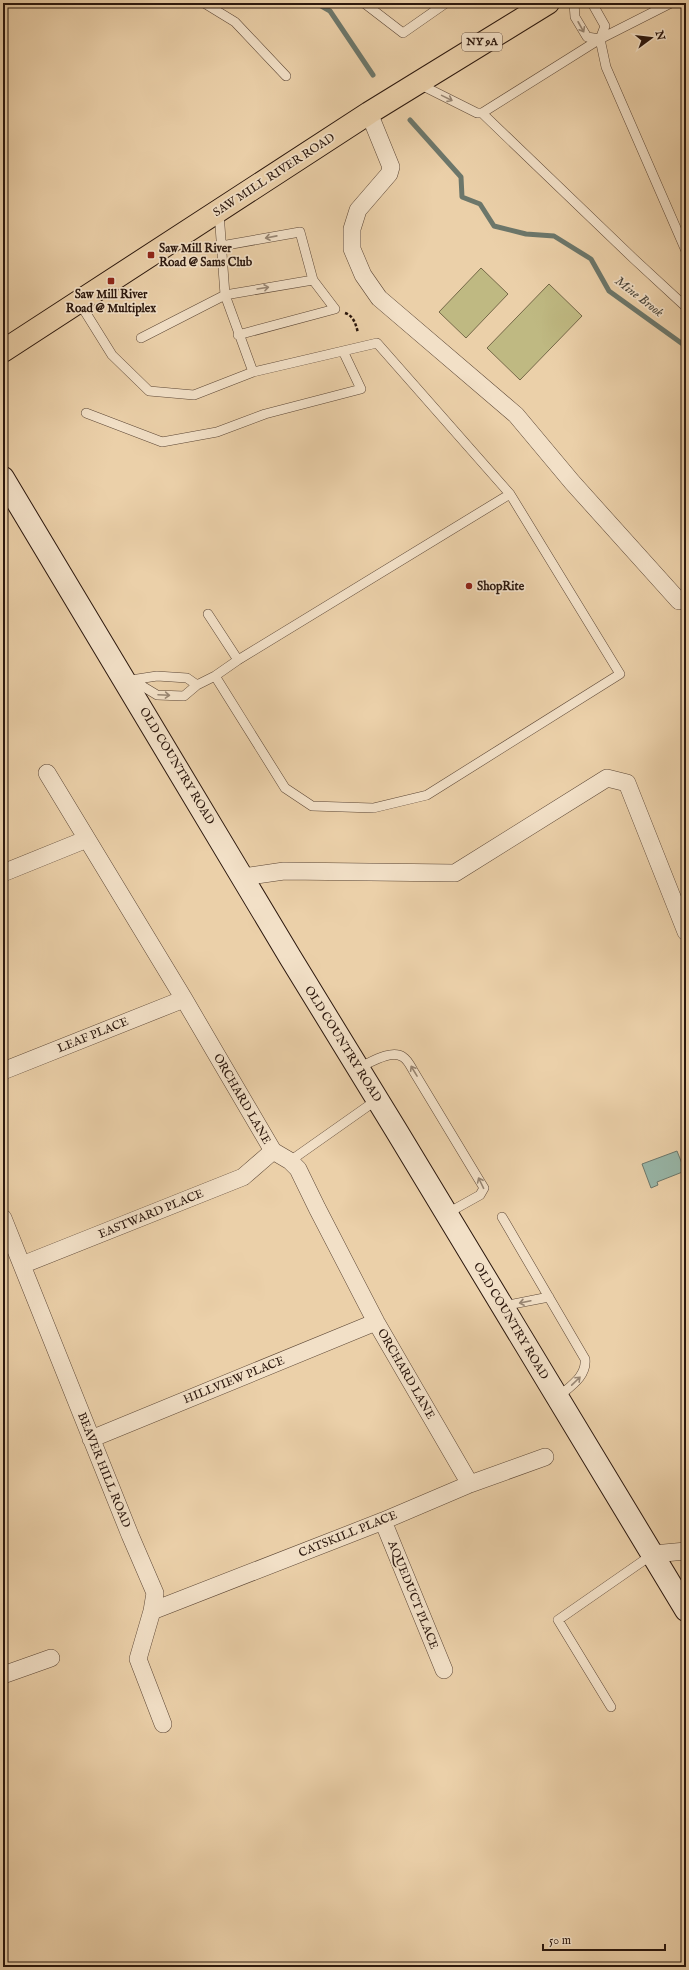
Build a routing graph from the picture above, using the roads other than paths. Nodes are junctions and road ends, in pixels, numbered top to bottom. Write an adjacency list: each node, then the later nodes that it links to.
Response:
1 (204, 3): 9 (lane)
2 (364, 3): 3 (lane)
3 (446, 3)
4 (548, 3): 10 (main road, SAW MILL RIVER ROAD / NY 9A)
5 (574, 3): 8 (lane, one-way to 8)
6 (592, 3): 8 (lane)
7 (671, 3): 8 (lane)
8 (600, 39): 12 (lane); 15 (lane)
9 (286, 76)
10 (417, 83): 11 (main road, SAW MILL RIVER ROAD / NY 9A); 12 (lane, one-way to 12)
11 (369, 113): 13 (main road, SAW MILL RIVER ROAD / NY 9A); 28 (street)
12 (480, 113): 19 (lane)
13 (219, 212): 14 (lane); 18 (main road, SAW MILL RIVER ROAD / NY 9A)
14 (221, 246): 16 (lane, one-way to 14); 17 (lane)
15 (686, 251)
16 (313, 280): 17 (lane, one-way to 16); 20 (lane)
17 (225, 295): 20 (lane); 21 (lane)
18 (79, 302): 22 (main road, SAW MILL RIVER ROAD / NY 9A); 24 (lane)
19 (686, 307)
20 (238, 335): 24 (lane)
21 (141, 338)
22 (3, 351)
23 (343, 351): 24 (lane); 25 (lane); 27 (lane)
24 (253, 372)
25 (86, 413)
26 (4, 482): 32 (street, OLD COUNTRY ROAD)
27 (510, 494): 30 (lane); 31 (lane)
28 (679, 601)
29 (208, 614): 30 (lane)
30 (238, 660): 31 (lane)
31 (216, 676): 33 (lane)
32 (126, 677): 33 (lane); 33 (lane, one-way to 33); 37 (street, OLD COUNTRY ROAD)
33 (197, 685)
34 (47, 773): 35 (street, ORCHARD LANE)
35 (87, 839): 36 (street); 39 (street, ORCHARD LANE)
36 (3, 873)
37 (243, 877): 38 (street); 40 (street, OLD COUNTRY ROAD)
38 (686, 932)
39 (184, 999): 41 (street, LEAF PLACE); 43 (street, ORCHARD LANE)
40 (358, 1068): 42 (street, OLD COUNTRY ROAD); 45 (lane, one-way to 40)
41 (3, 1071)
42 (378, 1100): 44 (lane); 45 (street, OLD COUNTRY ROAD)
43 (273, 1151): 44 (street, ORCHARD LANE); 48 (street, EASTWARD PLACE)
44 (290, 1161): 51 (street, ORCHARD LANE)
45 (446, 1214): 50 (street, OLD COUNTRY ROAD)
46 (502, 1217): 49 (lane)
47 (3, 1218): 48 (street, BEAVER HILL ROAD)
48 (22, 1265): 53 (street, BEAVER HILL ROAD)
49 (549, 1297): 50 (lane, one-way to 50); 52 (lane, one-way to 49)
50 (502, 1306): 52 (street, OLD COUNTRY ROAD)
51 (376, 1322): 53 (street, HILLVIEW PLACE); 55 (street, ORCHARD LANE)
52 (557, 1398): 58 (street, OLD COUNTRY ROAD)
53 (91, 1439): 60 (street, BEAVER HILL ROAD)
54 (545, 1458): 55 (street, CATSKILL PLACE)
55 (470, 1484): 56 (street, CATSKILL PLACE)
56 (383, 1521): 60 (street, CATSKILL PLACE); 62 (street, AQUEDUCT PLACE)
57 (686, 1550): 58 (street)
58 (653, 1554): 59 (street, OLD COUNTRY ROAD); 64 (lane)
59 (686, 1610)
60 (152, 1611): 65 (street, BEAVER HILL ROAD)
61 (51, 1658): 63 (street)
62 (444, 1670)
63 (3, 1675)
64 (611, 1707)
65 (163, 1724)

